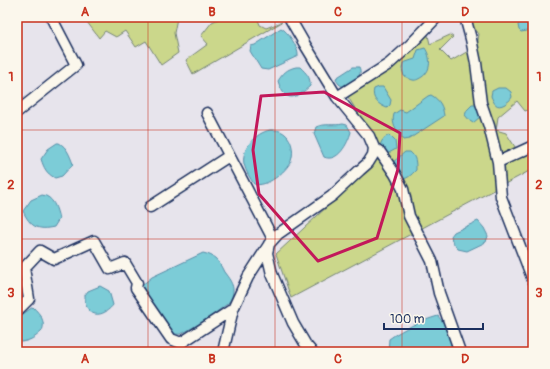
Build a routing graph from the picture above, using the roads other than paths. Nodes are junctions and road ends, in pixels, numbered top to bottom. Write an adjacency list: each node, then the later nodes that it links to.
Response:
1 (51, 17): 6 (street)
2 (289, 17): 5 (street)
3 (437, 17): 5 (street)
4 (465, 17): 11 (street)
5 (337, 97): 9 (street)
6 (17, 112)
7 (207, 113): 10 (street)
8 (533, 146): 11 (street)
9 (374, 148): 13 (street); 19 (street)
10 (229, 156): 12 (street); 13 (street)
11 (498, 162): 14 (street)
12 (150, 208)
13 (271, 241): 15 (street); 18 (street)
14 (533, 280)
15 (233, 309): 16 (street); 17 (street)
16 (17, 311)
17 (223, 352)
18 (312, 352)
19 (460, 352)

